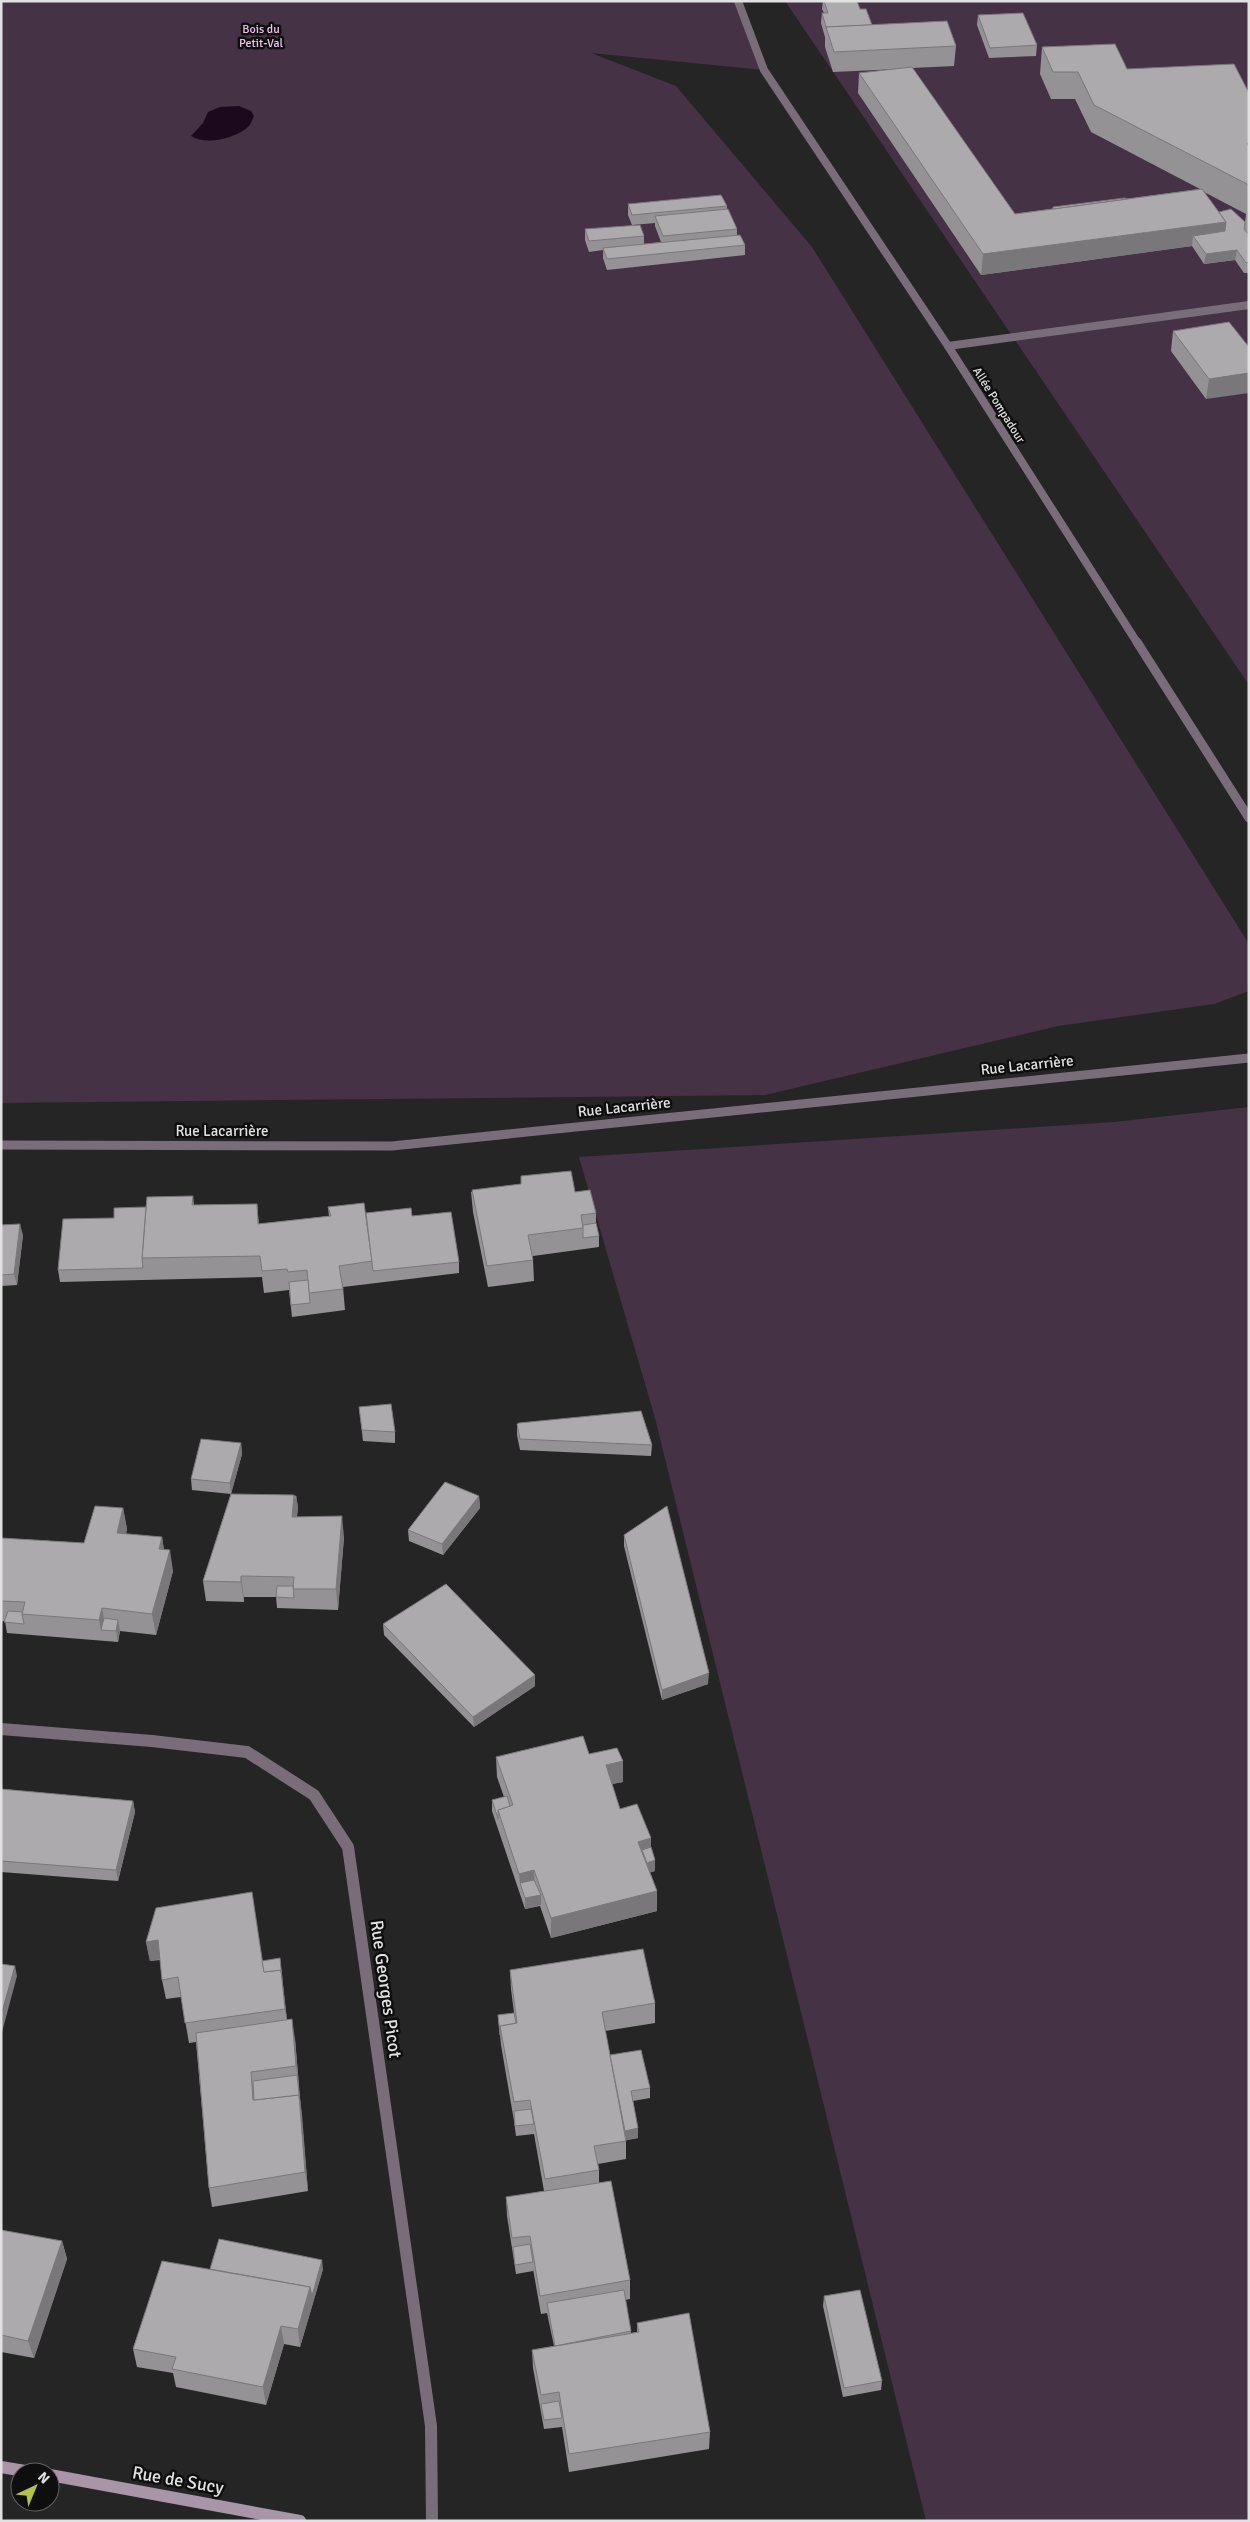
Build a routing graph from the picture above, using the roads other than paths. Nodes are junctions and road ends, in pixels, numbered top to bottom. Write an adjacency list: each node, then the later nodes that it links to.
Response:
1 (738, 1): 3 (street, Allée Pompadour)
2 (1249, 305): 3 (street)
3 (948, 346): 4 (street, Allée Pompadour)
4 (1249, 818)
5 (1249, 1058): 6 (street, Rue Lacarrière)
6 (1, 1145)
7 (1, 1729): 10 (street, Rue Georges Picot)
8 (60, 2477): 9 (main road, Rue de Sucy)
9 (300, 2521)
10 (432, 2521)

